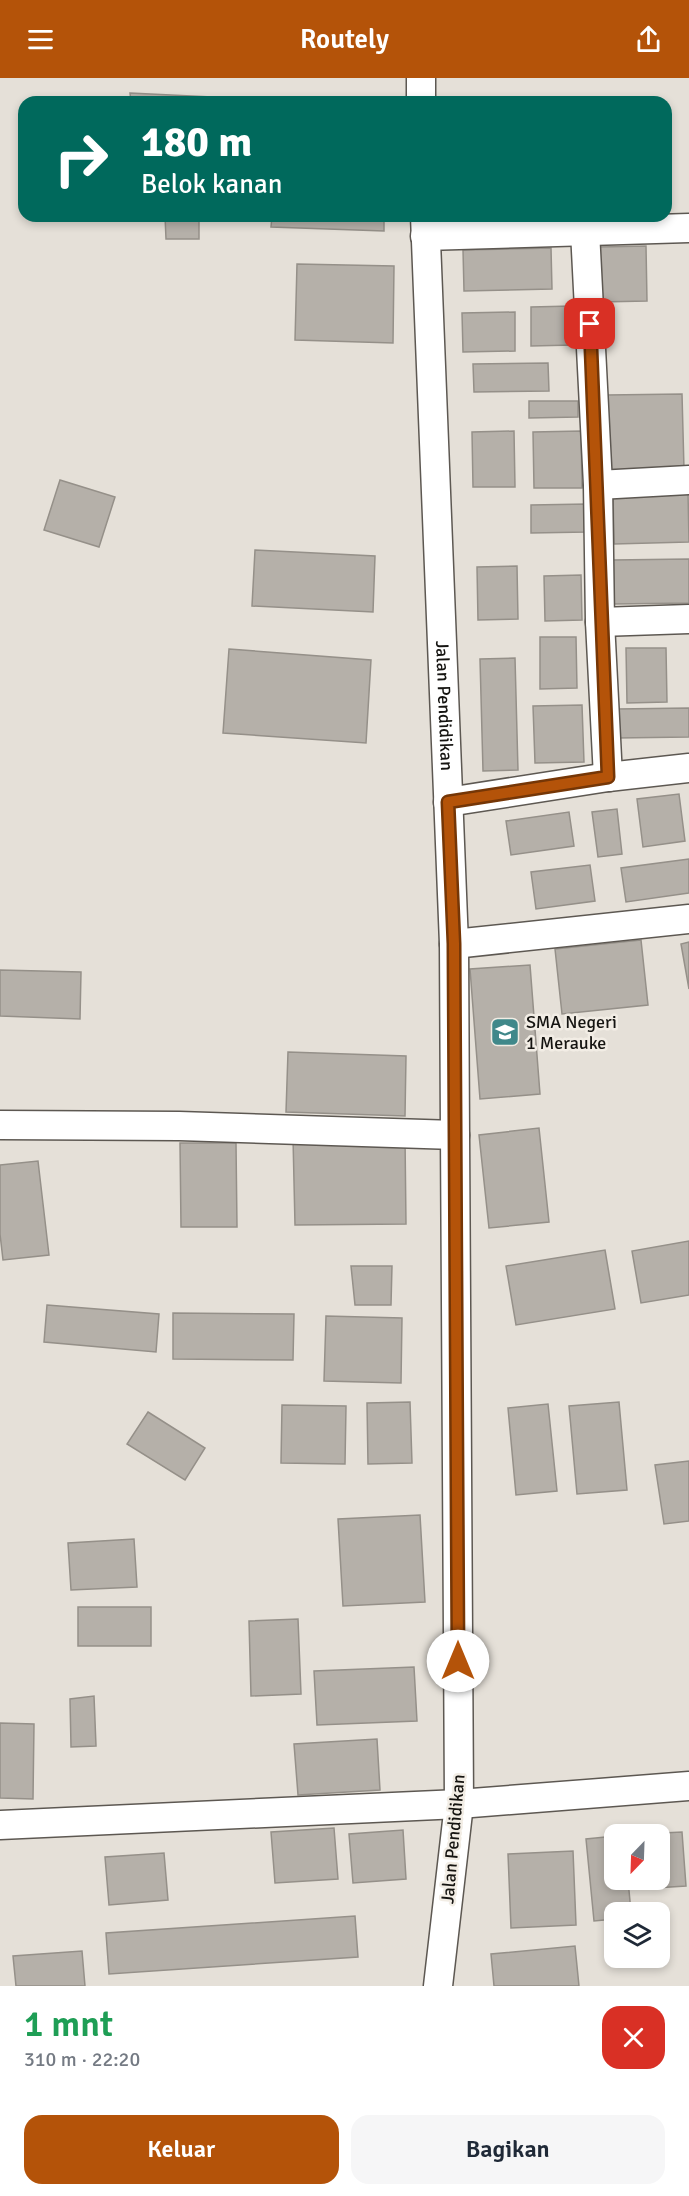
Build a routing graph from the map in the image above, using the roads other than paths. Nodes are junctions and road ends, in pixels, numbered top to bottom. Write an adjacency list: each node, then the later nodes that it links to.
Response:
1 (421, 78): 2 (street)
2 (421, 96)
3 (425, 226): 5 (street); 12 (street, Jalan Pendidikan)
4 (689, 228): 5 (street)
5 (585, 231): 7 (street)
6 (689, 480): 7 (street)
7 (598, 485): 9 (street)
8 (689, 620): 9 (street)
9 (600, 622): 11 (street)
10 (689, 768): 11 (street)
11 (608, 777): 12 (street)
12 (448, 802): 14 (street, Jalan Pendidikan)
13 (689, 919): 14 (street)
14 (454, 944): 16 (street, Jalan Pendidikan)
15 (0, 1125): 16 (street)
16 (455, 1135): 18 (street, Jalan Pendidikan)
17 (689, 1786): 18 (street)
18 (459, 1804): 19 (street); 20 (street, Jalan Pendidikan)
19 (0, 1826)
20 (438, 1986)

